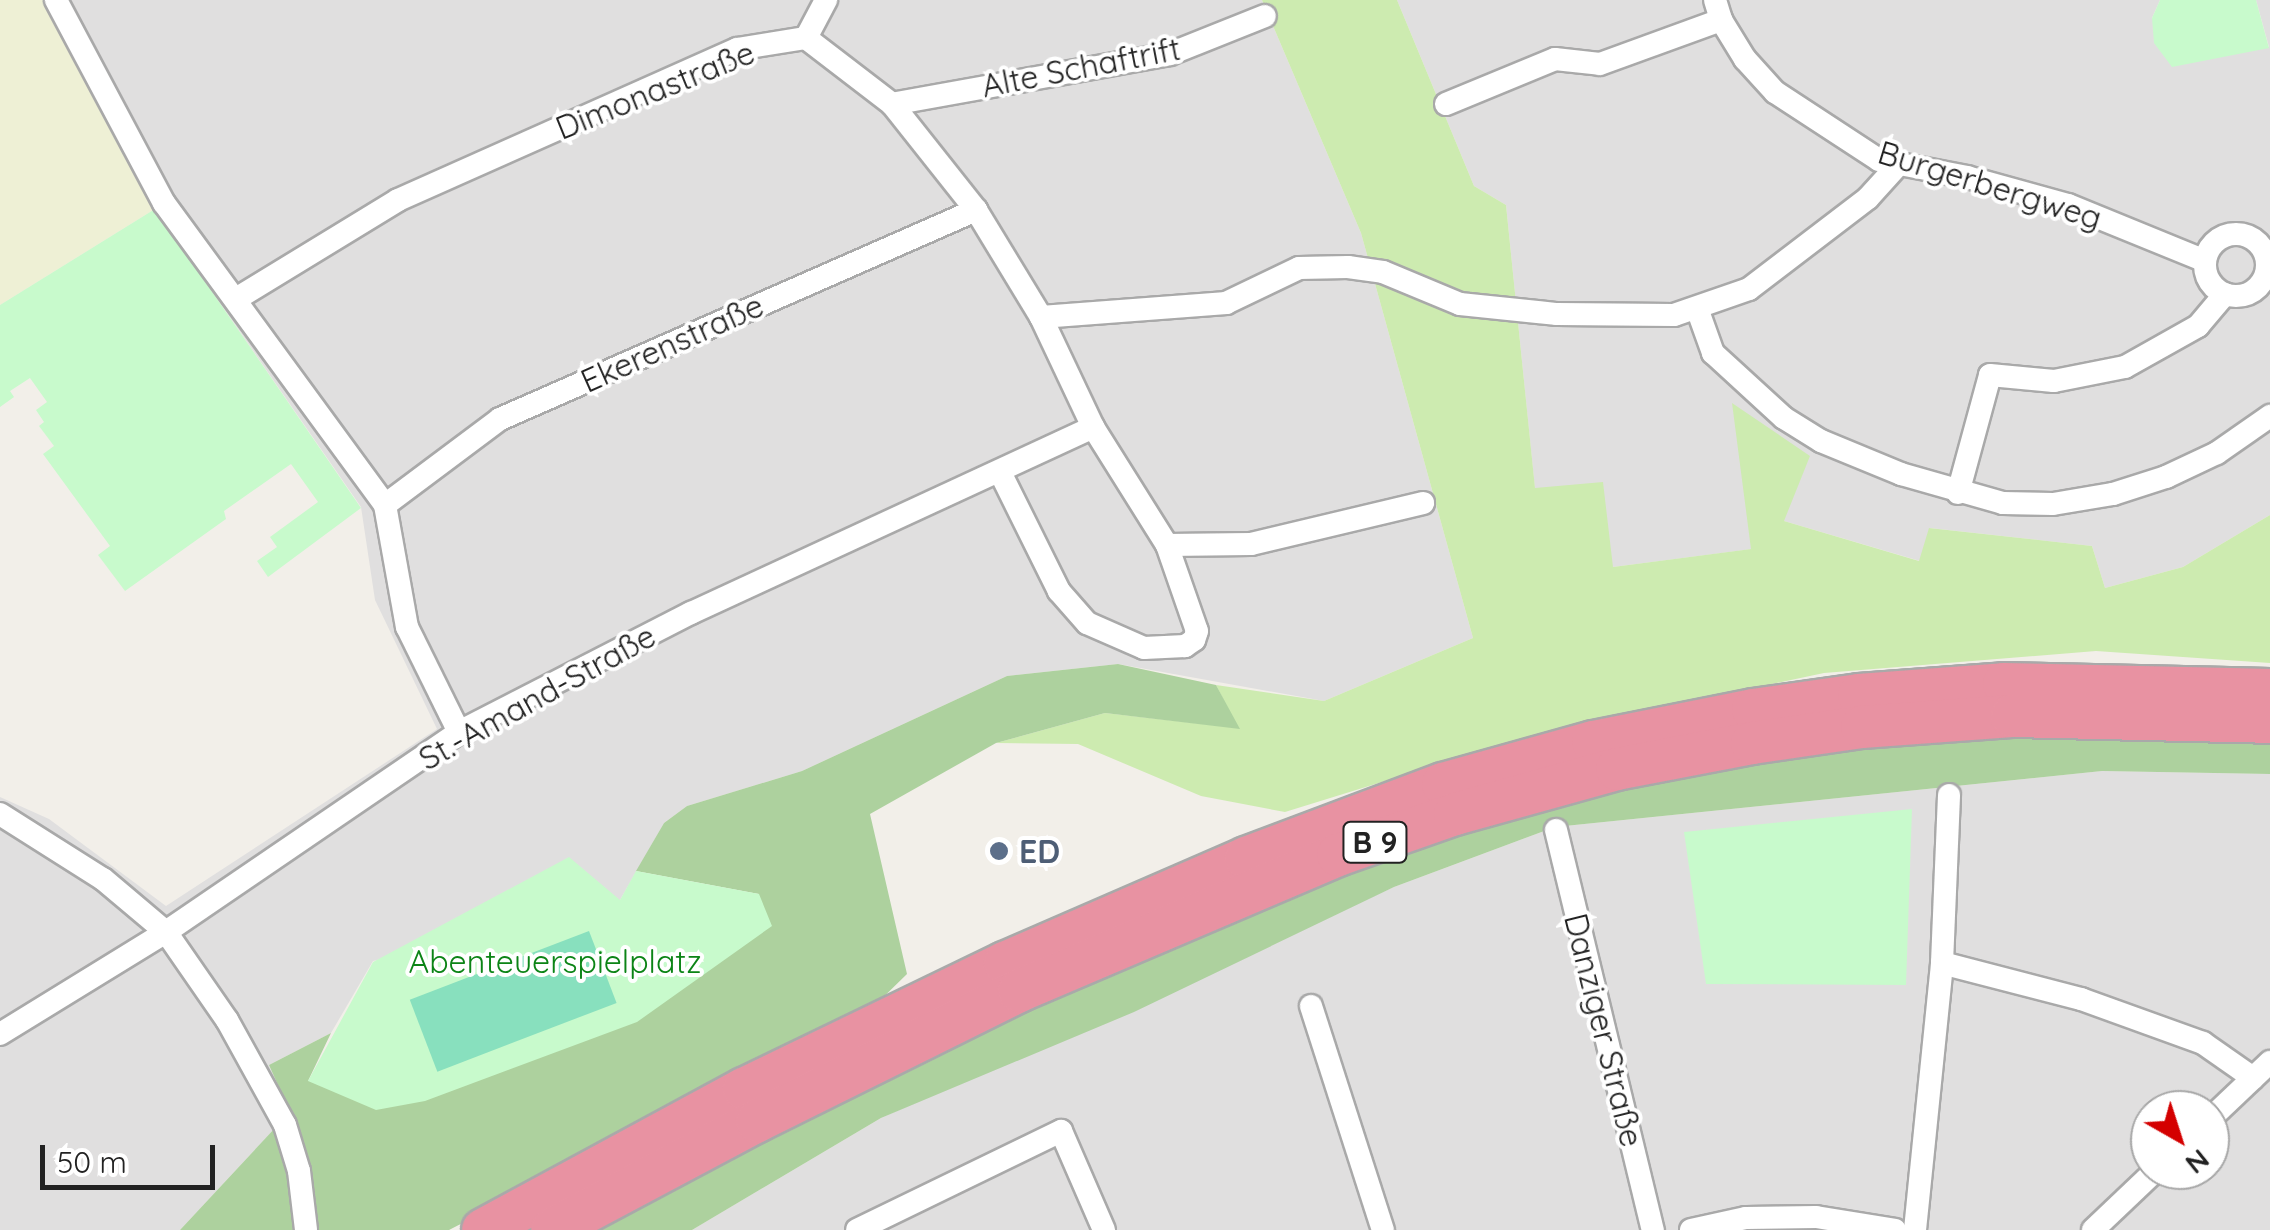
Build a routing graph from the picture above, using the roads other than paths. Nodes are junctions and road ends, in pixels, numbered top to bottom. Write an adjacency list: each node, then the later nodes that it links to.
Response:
1 (56, 0): 13 (street)
2 (826, 0): 5 (street)
3 (1718, 10): 7 (street); 8 (street, Burgerbergweg)
4 (1266, 16): 6 (street, Alte Schaftrift)
5 (806, 38): 6 (street); 13 (street, Dimonastraße)
6 (892, 104): 9 (street)
7 (1446, 104)
8 (1898, 165): 10 (street, Burgerbergweg); 14 (street)
9 (976, 210): 15 (street); 21 (street, Ekerenstraße)
10 (2205, 261): 11 (street); 12 (street)
11 (2265, 288): 12 (street)
12 (2226, 294): 19 (street)
13 (236, 299): 21 (street)
14 (1698, 311): 15 (street); 19 (street)
15 (1041, 317): 17 (street)
16 (2270, 416): 19 (street)
17 (1093, 427): 18 (street, St.-Amand-Straße); 22 (street)
18 (1000, 472): 22 (street); 25 (street, St.-Amand-Straße)
19 (1958, 493)
20 (1423, 503): 22 (street)
21 (385, 505): 25 (street)
22 (1167, 546)
23 (2270, 690): 38 (highway, B 9)
24 (2270, 722): 39 (highway, B 9)
25 (459, 732): 29 (street, St.-Amand-Straße)
26 (1949, 794): 30 (street)
27 (0, 814): 29 (street)
28 (1556, 830): 43 (street, Danziger Straße)
29 (166, 932): 32 (street, St.-Amand-Straße); 37 (street)
30 (1942, 963): 33 (street); 46 (street)
31 (1310, 1006): 42 (street)
32 (0, 1034)
33 (2262, 1070): 34 (street)
34 (2230, 1100)
35 (2135, 1190): 47 (street)
36 (1784, 1223): 44 (street); 45 (street)
37 (306, 1230)
38 (483, 1230)
39 (552, 1230)
40 (856, 1230): 41 (street)
41 (1104, 1230)
42 (1383, 1230)
43 (1652, 1230)
44 (1691, 1230)
45 (1895, 1230)
46 (1914, 1230)
47 (2093, 1230)

